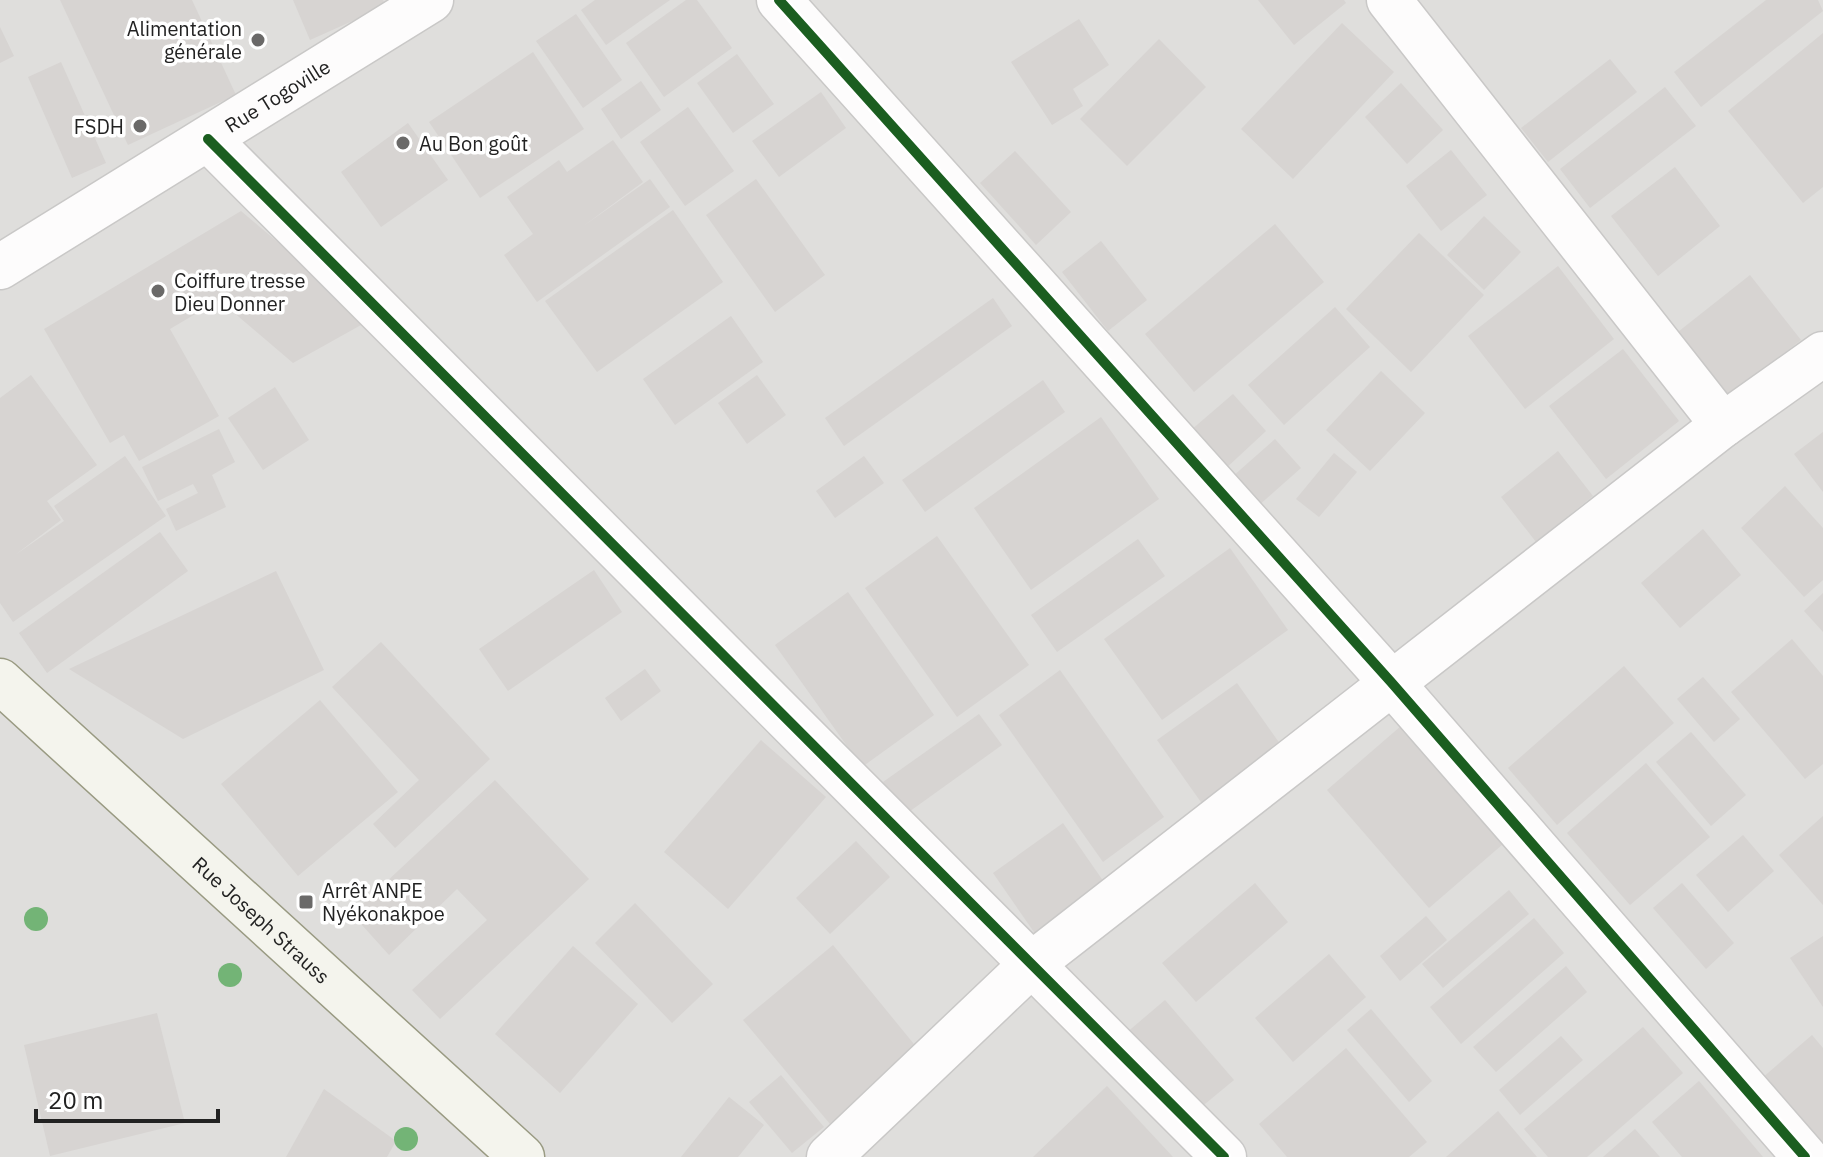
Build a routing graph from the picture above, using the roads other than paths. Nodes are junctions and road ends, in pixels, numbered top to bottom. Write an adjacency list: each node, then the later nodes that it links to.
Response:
1 (431, 0): 4 (street, Rue Togoville)
2 (779, 0): 9 (street)
3 (1389, 0): 7 (street)
4 (208, 139): 5 (street, Rue Togoville); 10 (street)
5 (0, 267)
6 (1823, 354): 7 (street)
7 (1723, 425): 9 (street)
8 (0, 681): 11 (street, Rue Joseph Strauss)
9 (1391, 682): 10 (street); 14 (street)
10 (1033, 963): 12 (street); 13 (street)
11 (522, 1157)
12 (829, 1157)
13 (1224, 1157)
14 (1805, 1157)

